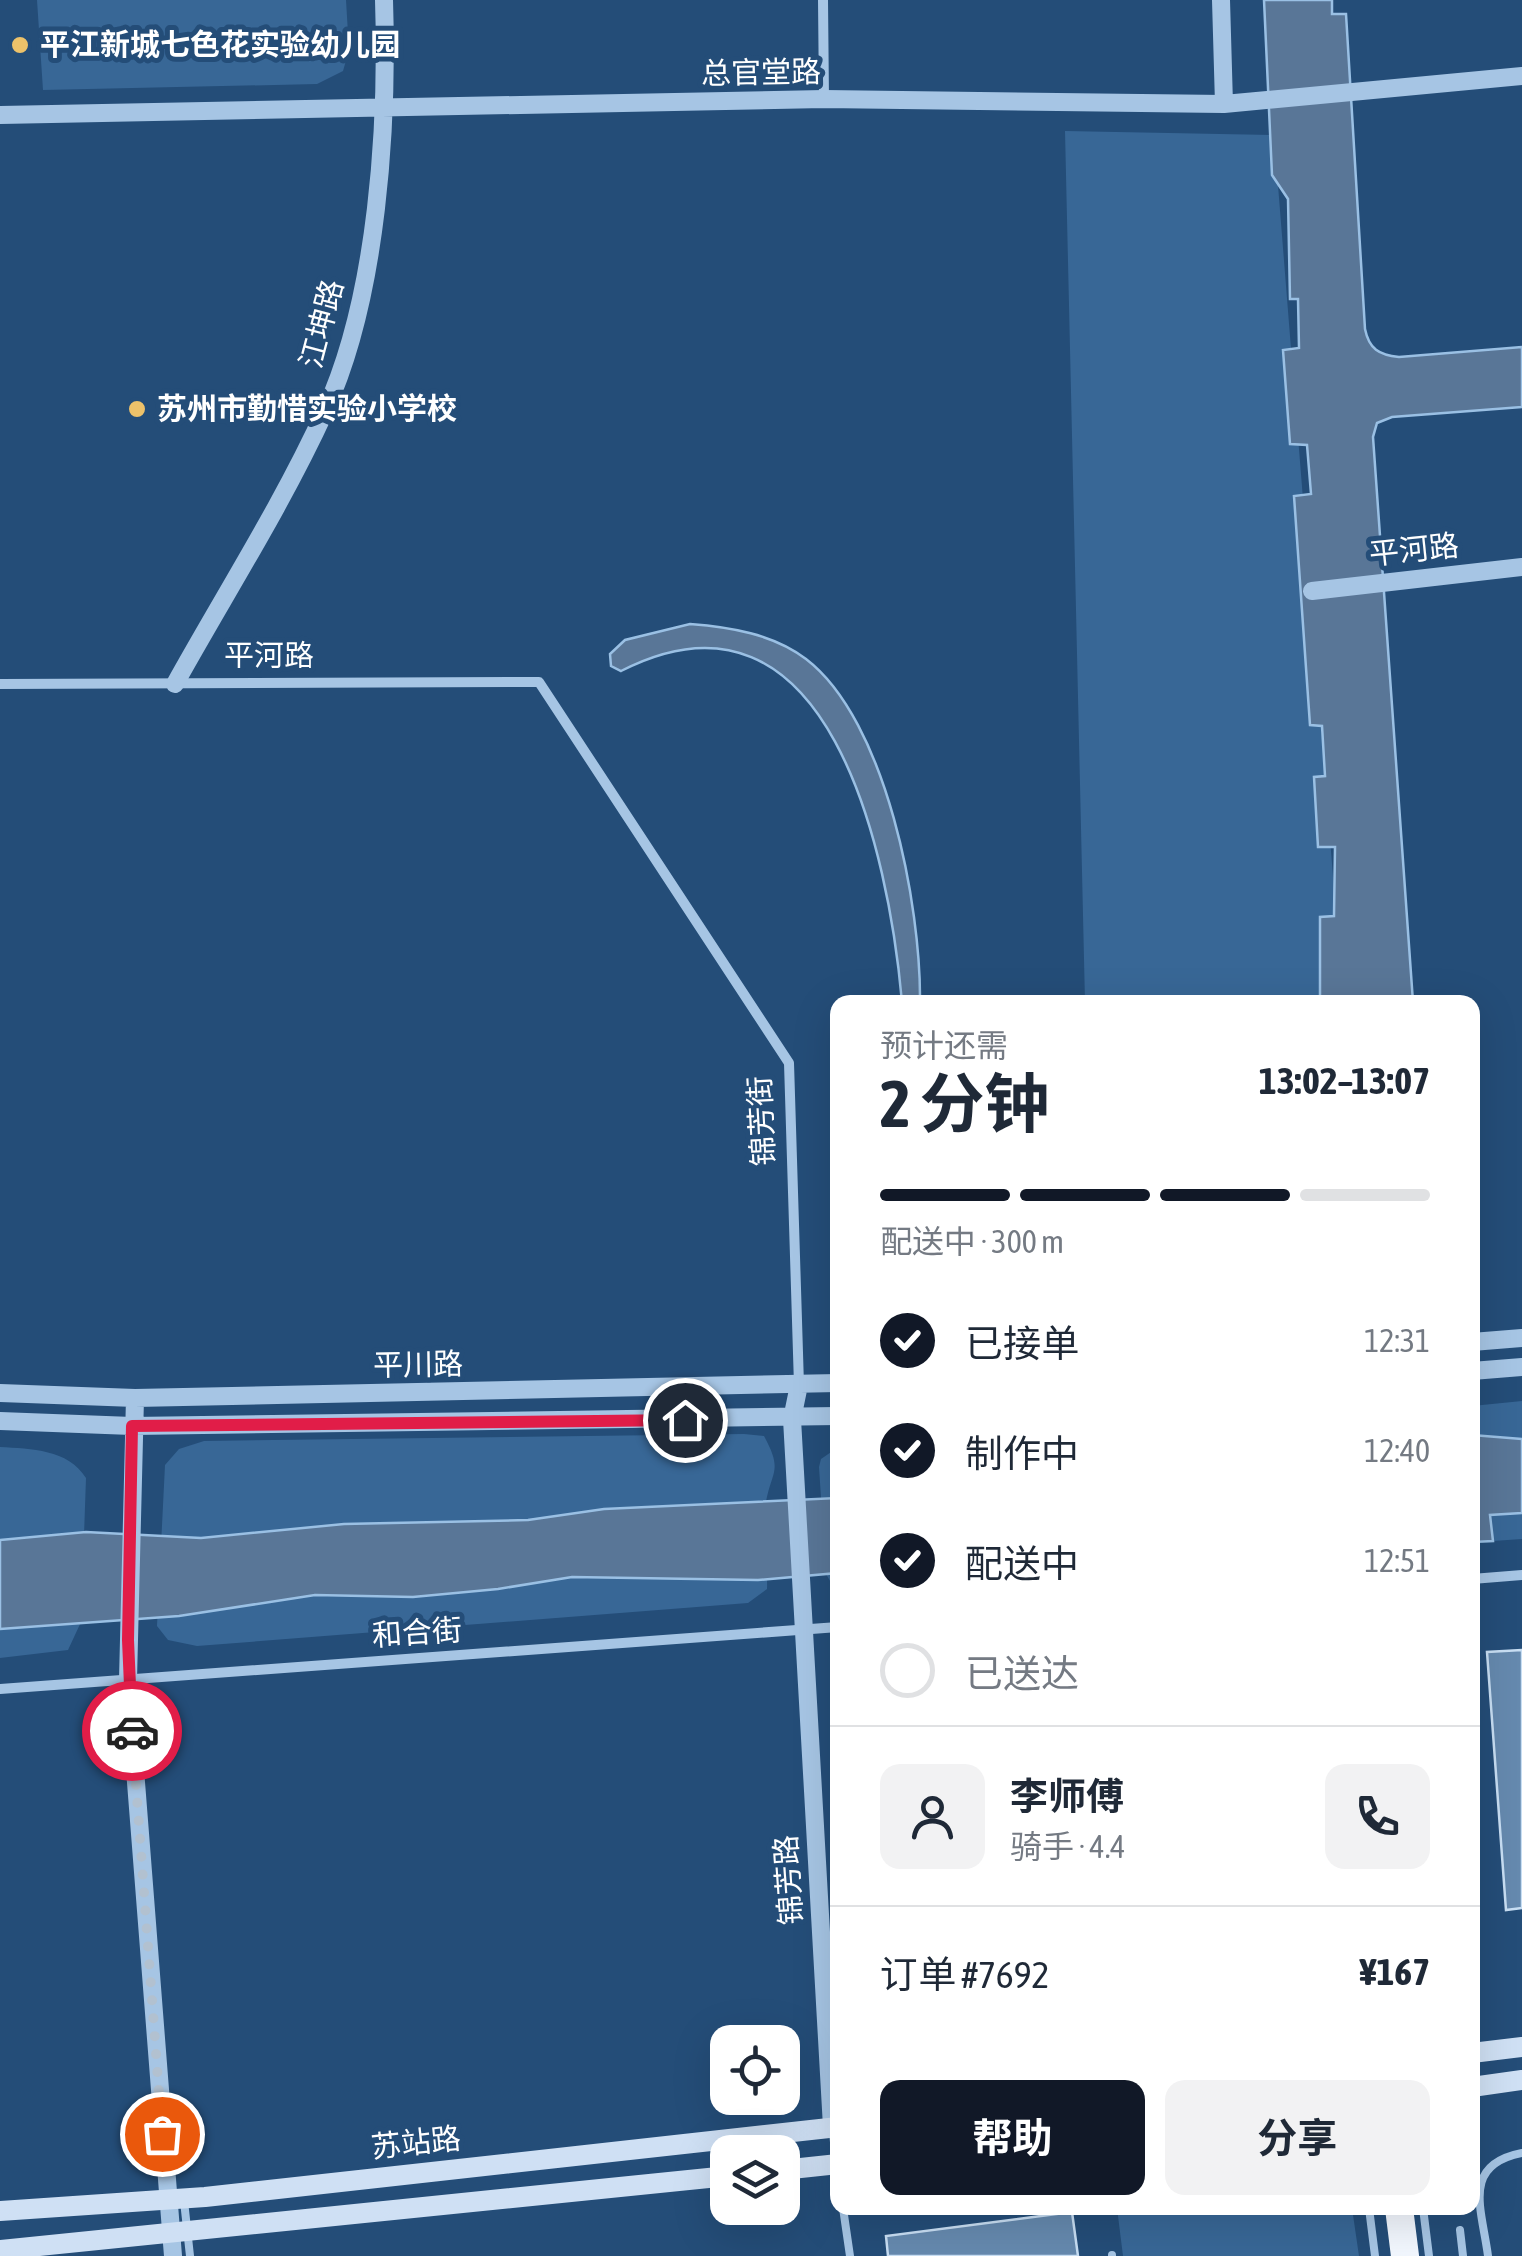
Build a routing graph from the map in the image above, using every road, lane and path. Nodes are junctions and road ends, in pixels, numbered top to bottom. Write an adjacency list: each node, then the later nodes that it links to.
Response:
1 (384, 0): 7 (street, 江坤路)
2 (823, 0): 5 (street)
3 (1221, 0): 6 (street)
4 (1522, 76): 6 (street, 总官堂路)
5 (824, 98): 6 (street, 总官堂路); 7 (street, 总官堂路)
6 (1224, 104)
7 (385, 109): 8 (street, 总官堂路); 13 (street, 江坤路)
8 (0, 116)
9 (1522, 567): 10 (street, 平河路)
10 (1312, 590)
11 (539, 682): 13 (street, 平河路); 19 (street, 锦芳街)
12 (0, 684): 13 (street, 平河路)
13 (176, 684)
14 (1522, 1338): 15 (street)
15 (1480, 1341)
16 (1522, 1368): 17 (street)
17 (1480, 1371)
18 (830, 1383): 19 (street, 平川路)
19 (799, 1385): 21 (street, 平川路); 23 (street, 锦芳街)
20 (0, 1394): 21 (street, 平川路)
21 (135, 1398): 25 (street)
22 (830, 1417): 23 (street, 平川路)
23 (792, 1419): 25 (street, 平川路); 29 (street, 锦芳街)
24 (0, 1421): 25 (street, 平川路)
25 (132, 1426): 30 (street)
26 (1522, 1575): 27 (street)
27 (1480, 1578)
28 (830, 1627): 29 (street, 和合街)
29 (800, 1630): 30 (street, 和合街); 34 (street, 锦芳路)
30 (128, 1680): 31 (street, 和合街); 42 (street)
31 (0, 1689)
32 (1522, 2047): 33 (main road)
33 (1480, 2052)
34 (830, 2056)
35 (1522, 2080): 36 (main road)
36 (1480, 2086)
37 (830, 2128): 42 (main road, 苏站路)
38 (1522, 2154): 57 (lane)
39 (830, 2167): 40 (main road)
40 (800, 2169)
41 (710, 2178): 49 (main road)
42 (176, 2197): 43 (main road, 苏站路); 49 (street)
43 (0, 2211)
44 (844, 2215): 52 (lane)
45 (1370, 2215): 53 (lane)
46 (1400, 2215): 54 (highway)
47 (1424, 2215): 55 (lane)
48 (1460, 2230): 56 (lane)
49 (177, 2242): 50 (main road); 51 (lane)
50 (0, 2250)
51 (190, 2256)
52 (850, 2256)
53 (1375, 2256)
54 (1404, 2256)
55 (1429, 2256)
56 (1463, 2256)
57 (1488, 2256)

